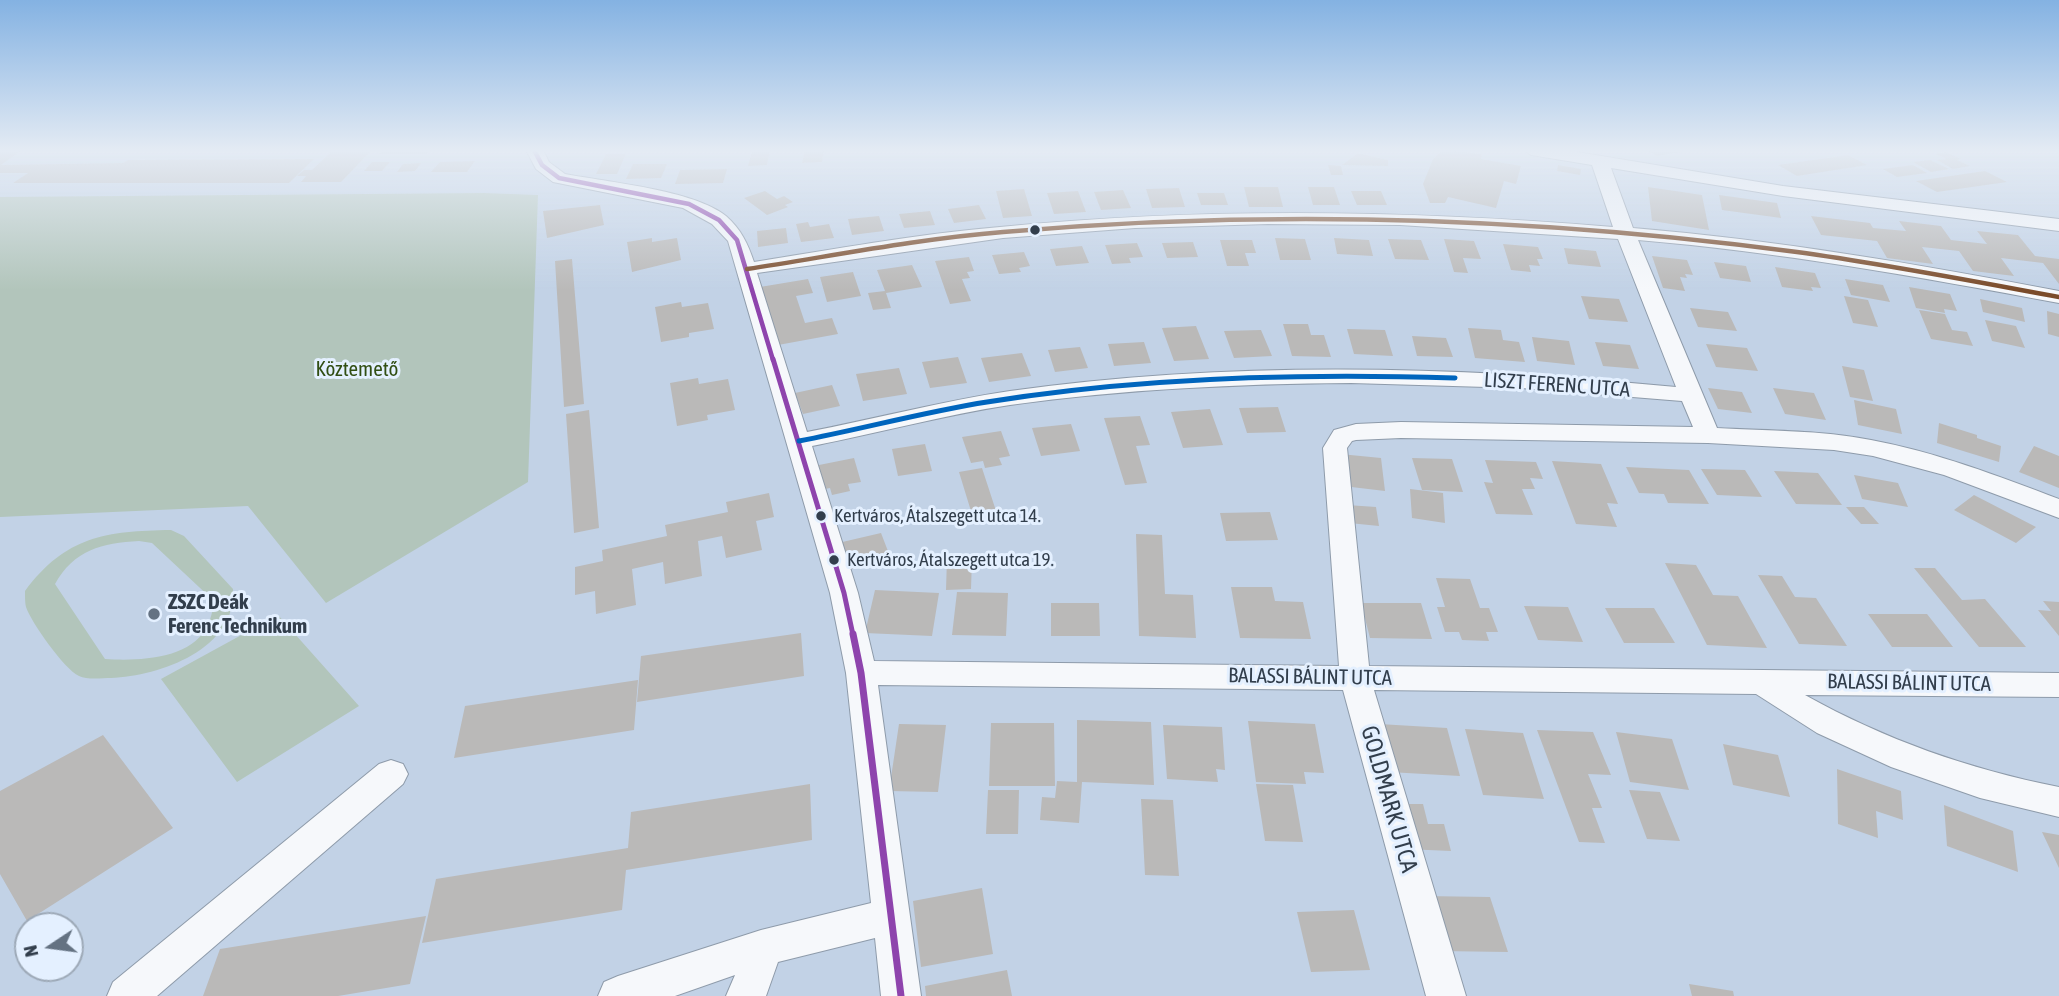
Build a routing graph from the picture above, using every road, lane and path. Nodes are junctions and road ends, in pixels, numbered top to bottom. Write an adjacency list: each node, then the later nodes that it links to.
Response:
1 (652, 196): 6 (street)
2 (1612, 196): 5 (street)
3 (1832, 196): 4 (street)
4 (2059, 225)
5 (1626, 235): 6 (street); 7 (street); 8 (street)
6 (747, 269): 11 (street)
7 (2059, 297)
8 (1690, 395): 10 (street); 11 (street, LISZT FERENC UTCA)
9 (1343, 435): 10 (street, LISZT FERENC UTCA); 14 (street, GOLDMARK UTCA)
10 (1708, 435): 12 (street, LISZT FERENC UTCA)
11 (799, 441): 13 (street)
12 (2059, 509)
13 (861, 673): 14 (street, BALASSI BÁLINT UTCA); 19 (street)
14 (1355, 678): 15 (street, BALASSI BÁLINT UTCA); 25 (street, GOLDMARK UTCA)
15 (1760, 681): 16 (street, BALASSI BÁLINT UTCA); 18 (street, BALASSI BÁLINT UTCA)
16 (2059, 685)
17 (391, 774): 21 (street)
18 (2059, 802)
19 (891, 916): 20 (street); 24 (street)
20 (761, 948): 22 (street); 23 (street)
21 (127, 996)
22 (618, 996)
23 (746, 996)
24 (901, 996)
25 (1446, 996)

